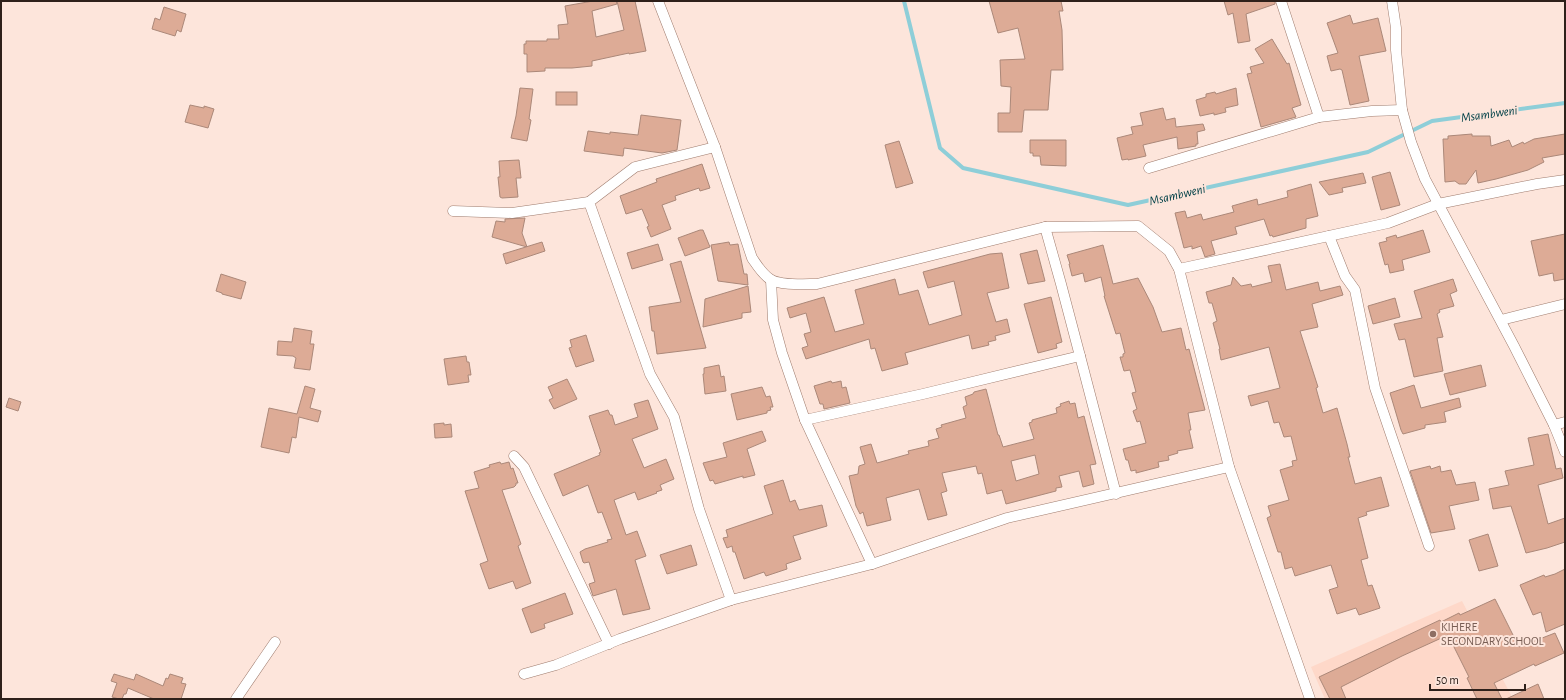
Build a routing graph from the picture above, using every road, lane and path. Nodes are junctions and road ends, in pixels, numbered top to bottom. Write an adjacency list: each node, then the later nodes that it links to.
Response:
1 (658, 1): 6 (street)
2 (1281, 1): 5 (street)
3 (1392, 1): 4 (street)
4 (1402, 110): 5 (street); 10 (street)
5 (1319, 117): 7 (street)
6 (715, 147): 9 (street); 15 (street)
7 (1149, 168)
8 (1565, 180): 10 (street)
9 (589, 202): 11 (street); 28 (street)
10 (1438, 204): 13 (street); 17 (street)
11 (453, 211)
12 (1044, 227): 14 (street); 15 (street); 18 (street)
13 (1329, 236): 14 (street); 26 (street)
14 (1179, 269): 24 (street)
15 (771, 280): 19 (street)
16 (1565, 304): 17 (street)
17 (1501, 320): 21 (street)
18 (1080, 356): 19 (street); 25 (street)
19 (805, 420): 27 (street)
20 (1565, 422): 21 (street)
21 (1554, 425): 22 (street)
22 (1565, 452)
23 (514, 456): 30 (street)
24 (1229, 467): 25 (street); 33 (street)
25 (1116, 494): 27 (street)
26 (1429, 546)
27 (872, 564): 28 (street)
28 (731, 600): 30 (street)
29 (275, 642): 32 (street)
30 (609, 644): 31 (street)
31 (524, 674)
32 (236, 699)
33 (1310, 699)

